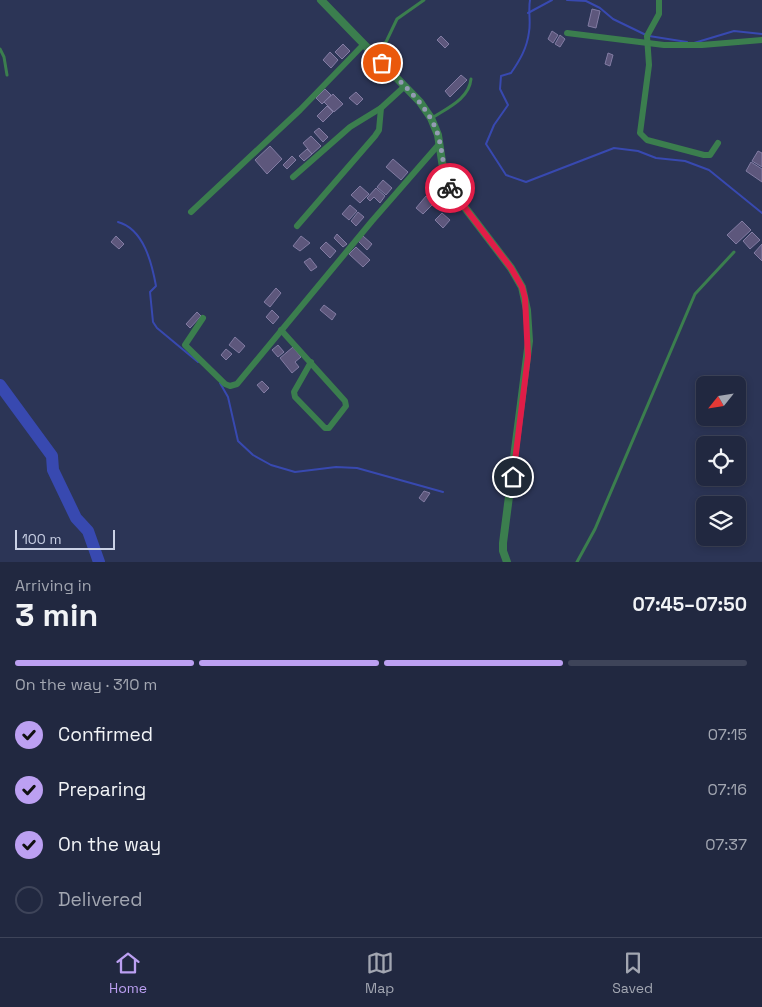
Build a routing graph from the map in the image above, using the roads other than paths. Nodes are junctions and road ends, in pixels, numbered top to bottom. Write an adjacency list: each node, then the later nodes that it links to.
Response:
1 (321, 0): 7 (street)
2 (424, 0): 9 (lane)
3 (659, 0): 6 (street)
4 (567, 33): 6 (street)
5 (762, 40): 6 (street)
6 (646, 41): 16 (street)
7 (364, 44): 9 (street); 18 (street)
8 (0, 49): 10 (lane)
9 (370, 51): 12 (street)
10 (7, 75)
11 (471, 79): 14 (lane)
12 (405, 86): 13 (street); 14 (street)
13 (381, 108): 17 (street); 19 (street)
14 (431, 118): 15 (street)
15 (440, 143): 22 (street); 24 (street)
16 (718, 143)
17 (293, 177)
18 (191, 212)
19 (297, 226)
20 (734, 252): 25 (lane)
21 (203, 318): 22 (street)
22 (281, 330): 23 (street)
23 (310, 362): 23 (street)
24 (504, 561)
25 (578, 562)

